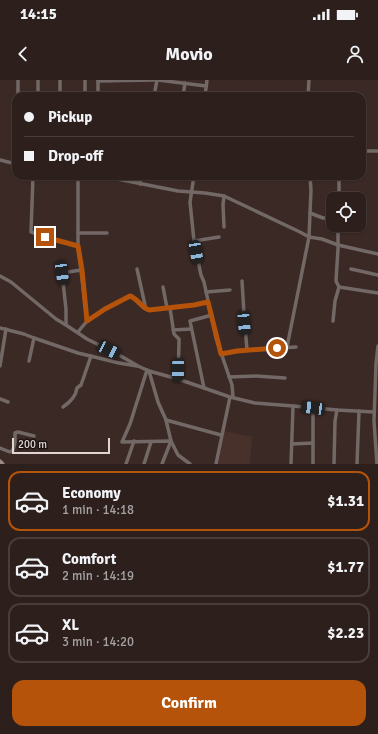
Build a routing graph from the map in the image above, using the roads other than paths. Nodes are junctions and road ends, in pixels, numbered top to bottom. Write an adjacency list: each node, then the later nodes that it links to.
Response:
1 (18, 80): 12 (street)
2 (38, 80): 13 (street)
3 (60, 80): 14 (street)
4 (85, 80): 15 (street)
5 (98, 80): 6 (street); 16 (street)
6 (154, 80)
7 (157, 80): 10 (street); 17 (street)
8 (207, 80): 11 (street)
9 (309, 80): 20 (street)
10 (185, 83): 11 (street); 18 (street)
11 (206, 86): 19 (street)
12 (18, 92)
13 (38, 92)
14 (60, 92)
15 (85, 92)
16 (98, 92)
17 (155, 92)
18 (184, 92)
19 (205, 92)
20 (308, 92)
21 (366, 151): 22 (street)
22 (378, 151)
23 (0, 160): 24 (street)
24 (12, 163)
25 (32, 180): 46 (street)
26 (78, 180): 40 (street)
27 (121, 180): 32 (street)
28 (140, 180): 32 (street)
29 (193, 180): 33 (street)
30 (310, 180): 36 (street)
31 (339, 180): 34 (street)
32 (140, 184): 33 (street)
33 (192, 191): 35 (street); 44 (street)
34 (339, 192)
35 (224, 196): 38 (street); 43 (street)
36 (310, 212): 37 (street); 43 (street)
37 (326, 218)
38 (224, 227)
39 (338, 232): 45 (street)
40 (78, 233): 41 (street); 46 (street)
41 (107, 233)
42 (219, 237): 44 (street)
43 (309, 237): 45 (street); 73 (street)
44 (194, 241): 57 (street)
45 (338, 245): 47 (street); 55 (street)
46 (78, 246): 50 (street)
47 (378, 254)
48 (137, 269): 60 (street)
49 (351, 269): 51 (street)
50 (82, 270): 63 (street); 65 (street)
51 (378, 275)
52 (0, 276): 65 (street)
53 (242, 281): 75 (street)
54 (163, 287): 61 (street)
55 (339, 287): 58 (street); 64 (street)
56 (230, 290): 57 (street)
57 (206, 292): 59 (street)
58 (378, 293)
59 (208, 302): 61 (street); 62 (street)
60 (144, 308): 61 (street); 63 (street)
61 (169, 308): 69 (street)
62 (212, 315): 68 (street); 76 (street)
63 (87, 321): 70 (street)
64 (333, 321)
65 (66, 325): 70 (street)
66 (0, 328): 67 (street)
67 (6, 329): 71 (street); 79 (street)
68 (191, 329): 69 (street); 85 (street)
69 (173, 330): 84 (street)
70 (78, 332): 80 (street)
71 (34, 338): 77 (street); 78 (street)
72 (378, 346): 94 (street)
73 (287, 347): 74 (street); 75 (street)
74 (296, 347)
75 (247, 350): 76 (street)
76 (221, 354): 82 (street)
77 (91, 356): 80 (street); 90 (street)
78 (29, 361)
79 (0, 366)
80 (138, 366): 81 (street)
81 (148, 370): 84 (street); 95 (street); 99 (street)
82 (229, 377): 83 (street); 86 (street)
83 (285, 378)
84 (178, 379): 85 (street)
85 (204, 388): 86 (street)
86 (231, 397): 89 (street); 97 (street)
87 (0, 399): 88 (street)
88 (8, 402)
89 (293, 406): 91 (street); 103 (street)
90 (63, 408)
91 (313, 408): 92 (street); 102 (street)
92 (337, 410): 93 (street); 114 (street)
93 (359, 411): 94 (street); 115 (street)
94 (374, 412): 96 (street)
95 (166, 420): 97 (street); 100 (street)
96 (376, 421): 116 (street)
97 (221, 435): 111 (street)
98 (34, 436): 104 (street)
99 (134, 441): 101 (street); 108 (street)
100 (171, 441): 101 (street); 106 (street); 110 (street)
101 (151, 442): 109 (street)
102 (313, 443): 103 (street); 113 (street)
103 (292, 444): 112 (street)
104 (0, 448)
105 (0, 462): 107 (main road)
106 (187, 463)
107 (2, 464)
108 (126, 464)
109 (144, 464)
110 (162, 464)
111 (216, 464)
112 (291, 464)
113 (313, 464)
114 (334, 464)
115 (357, 464)
116 (377, 464)

